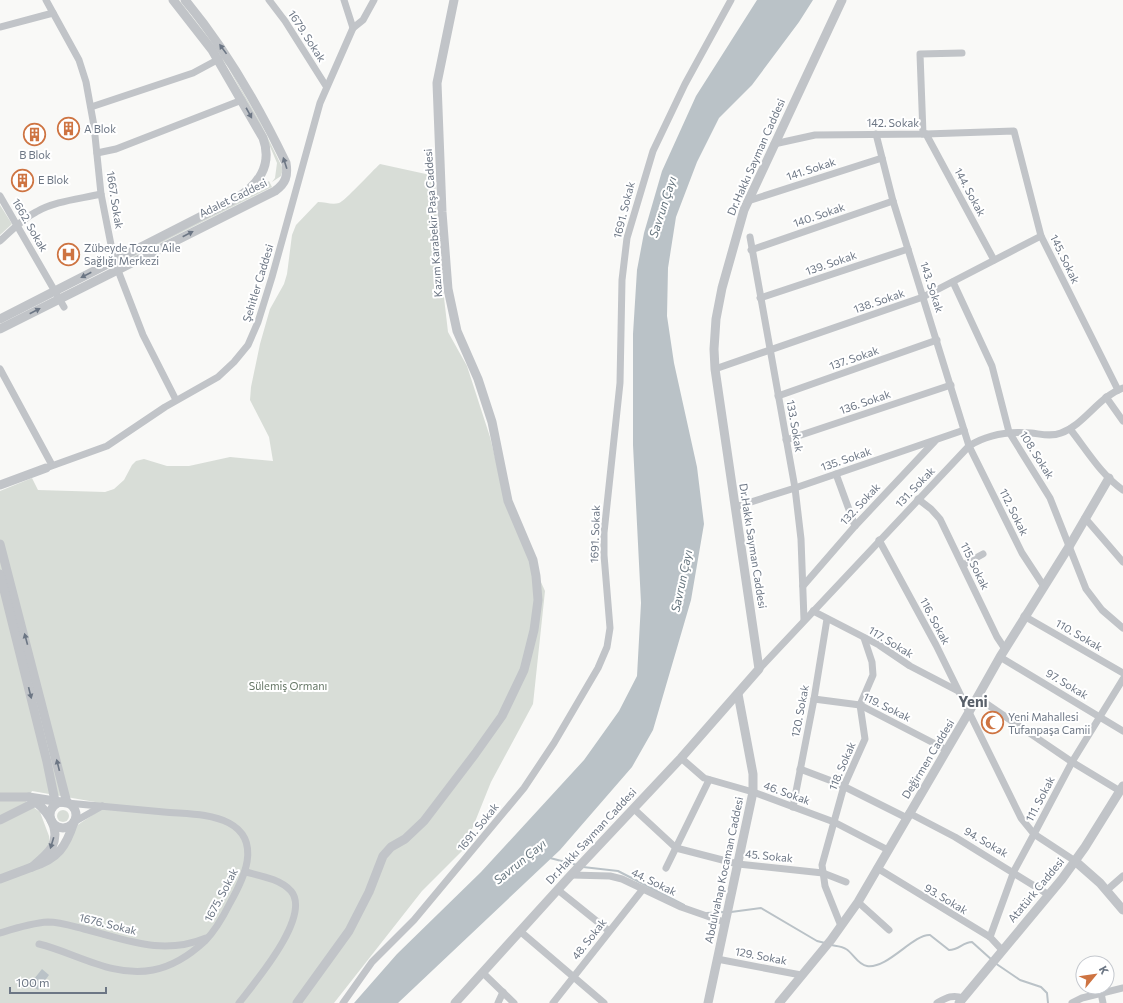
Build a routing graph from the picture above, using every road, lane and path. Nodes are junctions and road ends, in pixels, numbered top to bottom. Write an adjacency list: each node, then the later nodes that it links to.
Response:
1 (46, 0): 10 (street, 1667. Sokak)
2 (173, 0): 14 (street)
3 (185, 0): 35 (street, Adalet Caddesi, one-way to 3)
4 (269, 0): 15 (street, 1679. Sokak)
5 (344, 0): 12 (street)
6 (374, 0): 12 (street, Şehitler Caddesi)
7 (454, 0): 155 (street, Kazım Karabekir Paşa Caddesi)
8 (731, 0): 156 (street, 1691. Sokak)
9 (842, 0): 21 (street, Dr.Hakkı Sayman Caddesi)
10 (54, 13): 11 (street); 17 (street, 1667. Sokak)
11 (0, 27)
12 (353, 28): 15 (street, Şehitler Caddesi)
13 (962, 53): 20 (street, 144. Sokak)
14 (219, 60): 16 (street); 17 (street)
15 (326, 86): 50 (street, Şehitler Caddesi)
16 (242, 100): 22 (street); 35 (street, one-way to 35)
17 (91, 107): 22 (street, 1667. Sokak)
18 (1014, 131): 20 (street, 142. Sokak); 29 (street, 145. Sokak)
19 (876, 134): 20 (street, 142. Sokak); 21 (street, 142. Sokak); 23 (street, 143. Sokak)
20 (925, 134): 34 (street, 144. Sokak)
21 (774, 144): 26 (street, Dr.Hakkı Sayman Caddesi)
22 (97, 153): 24 (street, 1667. Sokak)
23 (882, 158): 26 (street, 141. Sokak); 27 (street, 143. Sokak)
24 (101, 194): 28 (street); 35 (street, 1667. Sokak)
25 (0, 196): 28 (street, 1662. Sokak)
26 (748, 201): 45 (street, Dr.Hakkı Sayman Caddesi)
27 (893, 201): 32 (street, 143. Sokak); 33 (street, 140. Sokak)
28 (18, 225): 31 (street); 39 (street, 1662. Sokak)
29 (1041, 236): 34 (street, 138. Sokak); 47 (street, 145. Sokak)
30 (750, 237): 33 (street, 133. Sokak)
31 (0, 241)
32 (908, 249): 37 (street, 143. Sokak); 38 (street, 139. Sokak)
33 (752, 250): 38 (street, 133. Sokak)
34 (994, 260): 36 (street, 138. Sokak)
35 (116, 265): 39 (street); 50 (street, 1667. Sokak)
36 (953, 282): 37 (street, 138. Sokak); 54 (street, 108. Sokak)
37 (923, 297): 42 (street, 143. Sokak); 43 (street, 138. Sokak)
38 (760, 298): 43 (street, 133. Sokak)
39 (60, 299): 40 (street); 41 (street, one-way to 39)
40 (0, 319)
41 (0, 329)
42 (938, 340): 46 (street, 143. Sokak); 48 (street, 137. Sokak)
43 (770, 350): 45 (street, 138. Sokak); 48 (street, 133. Sokak)
44 (0, 369): 58 (street)
45 (715, 369): 65 (street, Dr.Hakkı Sayman Caddesi)
46 (951, 385): 53 (street, 143. Sokak); 55 (street, 136. Sokak)
47 (1121, 389): 49 (street, 131. Sokak)
48 (778, 396): 55 (street, 133. Sokak)
49 (1106, 397): 51 (street); 52 (street, 131. Sokak)
50 (176, 400): 58 (street, Şehitler Caddesi)
51 (1123, 421)
52 (1070, 428): 54 (street, 131. Sokak); 60 (street)
53 (964, 430): 56 (street, 135. Sokak); 57 (street, 143. Sokak)
54 (1009, 432): 57 (street, 131. Sokak); 70 (street, 108. Sokak)
55 (786, 440): 62 (street, 133. Sokak)
56 (936, 440): 59 (street, 135. Sokak); 67 (street, 132. Sokak)
57 (969, 446): 64 (street, 131. Sokak); 75 (street, 112. Sokak)
58 (49, 466): 61 (street)
59 (836, 474): 62 (street, 135. Sokak); 67 (street)
60 (1109, 478): 63 (street); 66 (street, Değirmen Caddesi)
61 (0, 485)
62 (795, 488): 65 (street, 135. Sokak); 76 (street, 133. Sokak)
63 (1123, 490)
64 (918, 499): 68 (street, 131. Sokak); 73 (street, 115. Sokak)
65 (735, 507): 85 (street, Dr.Hakkı Sayman Caddesi)
66 (1085, 518): 70 (street, Değirmen Caddesi); 72 (street)
67 (855, 526): 76 (street, 132. Sokak)
68 (879, 540): 77 (street, 131. Sokak); 88 (street, 116. Sokak)
69 (0, 544): 107 (street, one-way to 69)
70 (1070, 545): 75 (street, Değirmen Caddesi); 81 (street, 108. Sokak)
71 (983, 554): 73 (street)
72 (1123, 562)
73 (962, 565): 83 (street, 115. Sokak)
74 (0, 574): 106 (street, one-way to 106)
75 (1043, 585): 78 (street, Değirmen Caddesi)
76 (803, 586): 80 (street, 133. Sokak)
77 (813, 611): 79 (street, 117. Sokak); 80 (street, 131. Sokak)
78 (1024, 616): 83 (street, Değirmen Caddesi); 86 (street, 110. Sokak)
79 (827, 619): 82 (street, 117. Sokak); 91 (street, 120. Sokak)
80 (804, 620): 85 (street, 131. Sokak)
81 (1123, 628)
82 (864, 638): 88 (street, 117. Sokak); 92 (street)
83 (1005, 649): 84 (street, Değirmen Caddesi)
84 (1000, 657): 90 (street, Değirmen Caddesi); 94 (street, 97. Sokak)
85 (759, 670): 89 (street, Dr.Hakkı Sayman Caddesi)
86 (1123, 673)
87 (1123, 679): 94 (street, 111. Sokak)
88 (959, 691): 93 (street, 116. Sokak)
89 (738, 694): 97 (street, Dr.Hakkı Sayman Caddesi); 103 (street, Abdulvahap Kocaman Caddesi)
90 (978, 698): 93 (street, Değirmen Caddesi); 98 (street)
91 (814, 699): 92 (street, 119. Sokak); 99 (street, 120. Sokak)
92 (860, 705): 96 (street, 119. Sokak); 101 (street, 118. Sokak)
93 (969, 712): 96 (street, Değirmen Caddesi); 116 (street, 116. Sokak)
94 (1100, 717): 95 (street, 97. Sokak); 98 (street, 111. Sokak)
95 (1123, 731)
96 (947, 750): 111 (street, Değirmen Caddesi)
97 (681, 758): 100 (street, 46. Sokak); 110 (street, Dr.Hakkı Sayman Caddesi)
98 (1072, 762): 102 (street); 116 (street, 111. Sokak)
99 (800, 769): 101 (street, 94. Sokak); 109 (street, 120. Sokak)
100 (709, 780): 103 (street, 46. Sokak); 117 (street)
101 (844, 786): 111 (street, 94. Sokak); 115 (street, 118. Sokak)
102 (1122, 789): 119 (street, Atatürk Caddesi)
103 (753, 792): 109 (street, 46. Sokak); 120 (street, Abdulvahap Kocaman Caddesi)
104 (0, 796): 105 (street)
105 (32, 800): 106 (street); 112 (street); 113 (street)
106 (55, 801): 107 (street)
107 (67, 803): 108 (street, 1675. Sokak); 112 (street); 114 (street)
108 (102, 806): 114 (street); 125 (street, 1675. Sokak)
109 (793, 807): 115 (street, 46. Sokak)
110 (634, 809): 117 (street, 45. Sokak); 127 (street, Dr.Hakkı Sayman Caddesi)
111 (908, 816): 118 (street, Değirmen Caddesi); 124 (street, 94. Sokak)
112 (51, 819): 114 (street); 121 (street, one-way to 121)
113 (0, 820)
114 (74, 822): 121 (street)
115 (834, 822): 118 (street, 46. Sokak); 126 (street, 118. Sokak)
116 (1034, 834): 119 (street, 116. Sokak); 124 (street, 111. Sokak)
117 (676, 848): 120 (street, 45. Sokak); 122 (street)
118 (888, 850): 123 (street, Değirmen Caddesi)
119 (1075, 861): 133 (street); 134 (street, Atatürk Caddesi)
120 (738, 864): 126 (street, 45. Sokak); 137 (street, Abdulvahap Kocaman Caddesi)
121 (32, 867): 129 (street)
122 (666, 868)
123 (877, 868): 135 (street, Değirmen Caddesi); 144 (street, 93. Sokak)
124 (1014, 871): 134 (street, 94. Sokak); 144 (street, 111. Sokak)
125 (246, 872): 143 (street, 1675. Sokak); 154 (street)
126 (823, 873): 130 (street, 45. Sokak); 138 (street, 118. Sokak)
127 (571, 875): 131 (street, 44. Sokak); 132 (street, Dr.Hakkı Sayman Caddesi)
128 (1123, 876): 133 (street)
129 (0, 879)
130 (846, 882)
131 (643, 888): 137 (street, 44. Sokak); 140 (street, 48. Sokak)
132 (558, 890): 140 (street); 141 (street, Dr.Hakkı Sayman Caddesi)
133 (1107, 890): 136 (street)
134 (1050, 894): 146 (street, Atatürk Caddesi)
135 (858, 902): 138 (street, Değirmen Caddesi); 139 (street)
136 (1123, 910)
137 (724, 922): 147 (street, Abdulvahap Kocaman Caddesi)
138 (841, 926): 149 (street, Değirmen Caddesi)
139 (888, 930)
140 (609, 931): 150 (street, 48. Sokak)
141 (521, 932): 148 (street, Dr.Hakkı Sayman Caddesi); 150 (street)
142 (0, 934): 143 (street, 1676. Sokak)
143 (210, 936): 145 (street, 1675. Sokak)
144 (990, 937): 146 (street, 93. Sokak)
145 (39, 944)
146 (1002, 950): 153 (street, Atatürk Caddesi)
147 (717, 958): 149 (street, 129. Sokak); 162 (street, Abdulvahap Kocaman Caddesi)
148 (483, 974): 151 (street); 157 (street, Dr.Hakkı Sayman Caddesi)
149 (801, 975): 163 (street, Değirmen Caddesi)
150 (574, 976): 160 (street, 48. Sokak); 161 (street)
151 (503, 992): 158 (street); 159 (street)
152 (1096, 995): 165 (street)
153 (961, 1001): 164 (street)
154 (239, 1003)
155 (297, 1003)
156 (342, 1003)
157 (455, 1003)
158 (498, 1003)
159 (514, 1003)
160 (553, 1003)
161 (604, 1003)
162 (708, 1003)
163 (779, 1003)
164 (937, 1003)
165 (1072, 1003)

